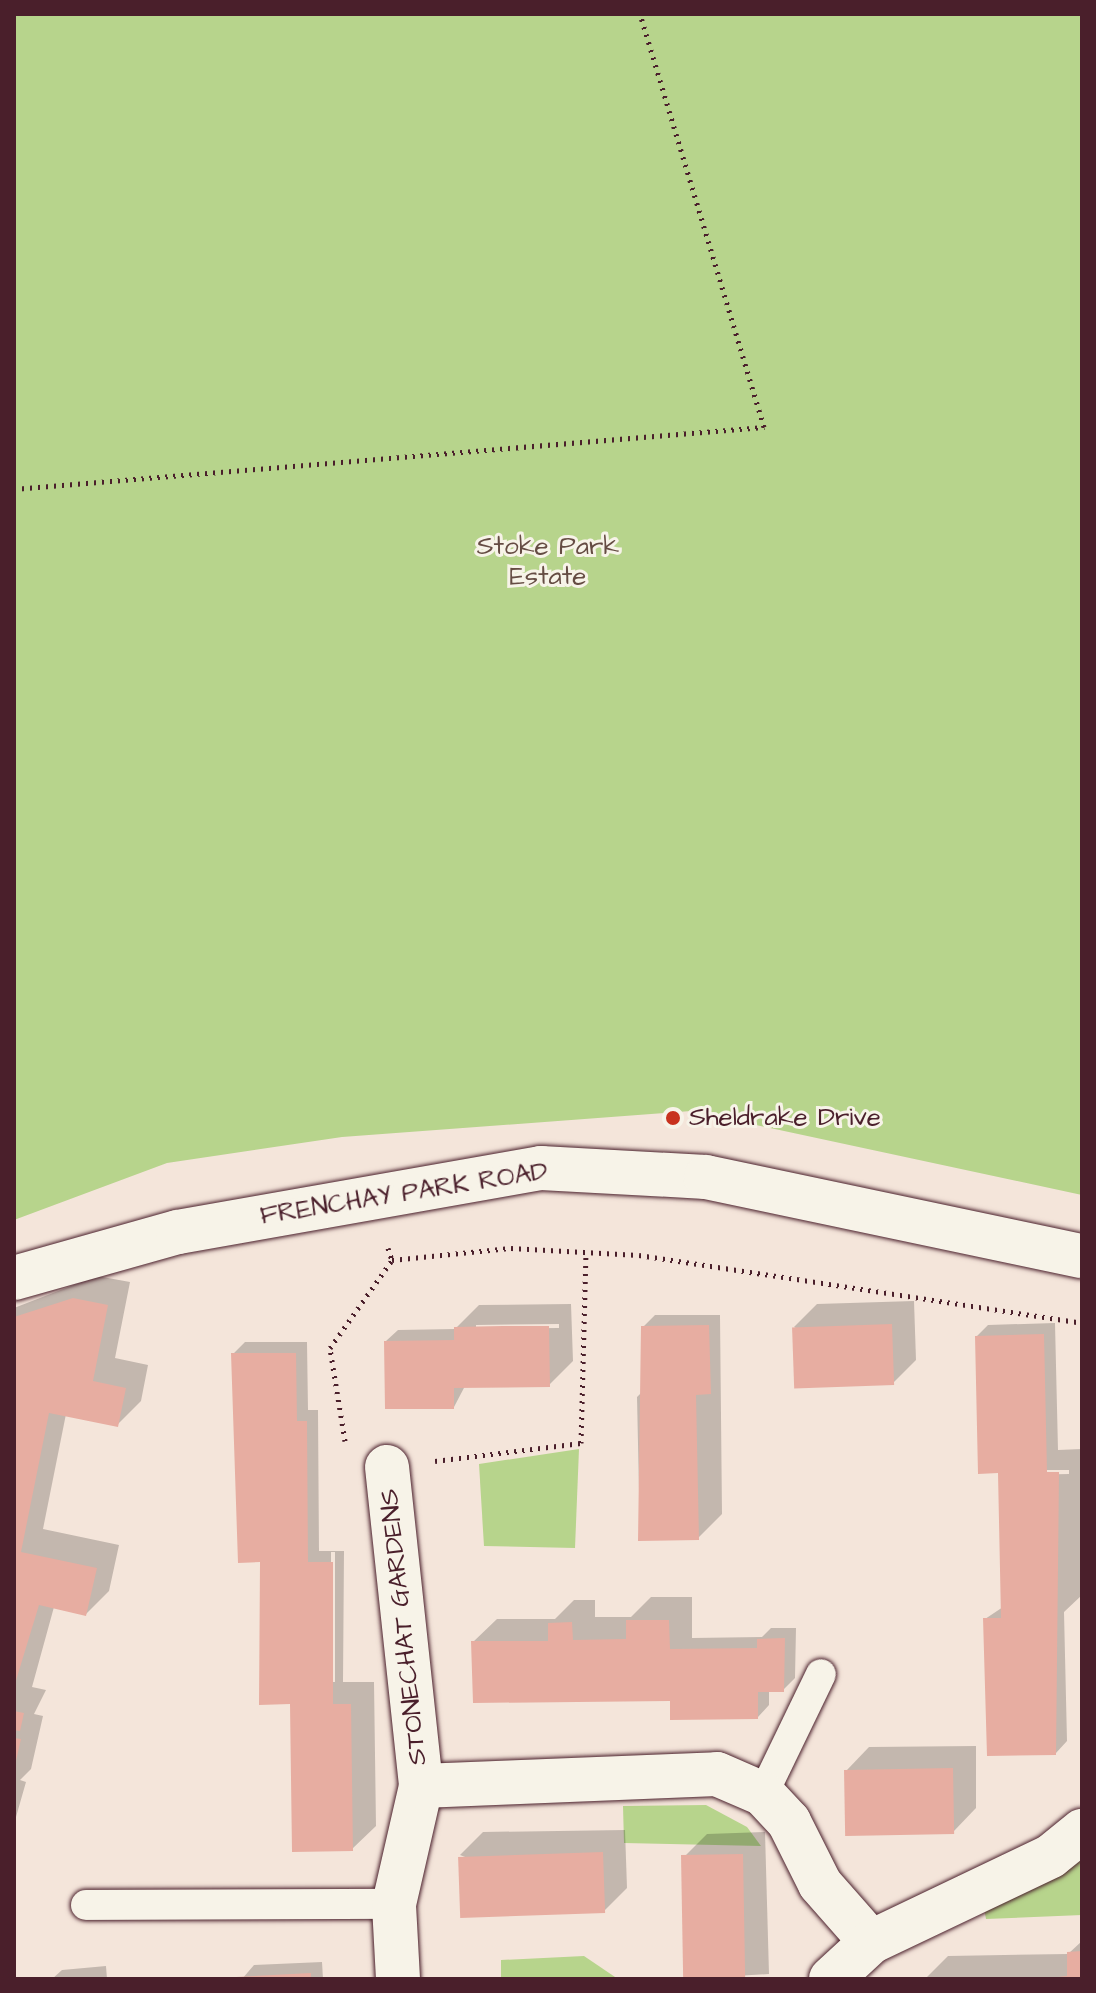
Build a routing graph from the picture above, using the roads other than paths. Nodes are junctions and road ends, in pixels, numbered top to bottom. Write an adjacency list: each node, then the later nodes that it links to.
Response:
1 (1082, 1256): 2 (street, FRENCHAY PARK ROAD)
2 (14, 1278)
3 (387, 1467): 5 (street, STONECHAT GARDENS)
4 (821, 1674): 6 (lane)
5 (421, 1786): 6 (street, STONECHAT GARDENS); 8 (street, STONECHAT GARDENS)
6 (763, 1794): 10 (street, STONECHAT GARDENS)
7 (1082, 1831): 10 (street)
8 (394, 1904): 9 (lane); 11 (street, STONECHAT GARDENS)
9 (86, 1905)
10 (871, 1942): 12 (street)
11 (398, 1979)
12 (831, 1979)

